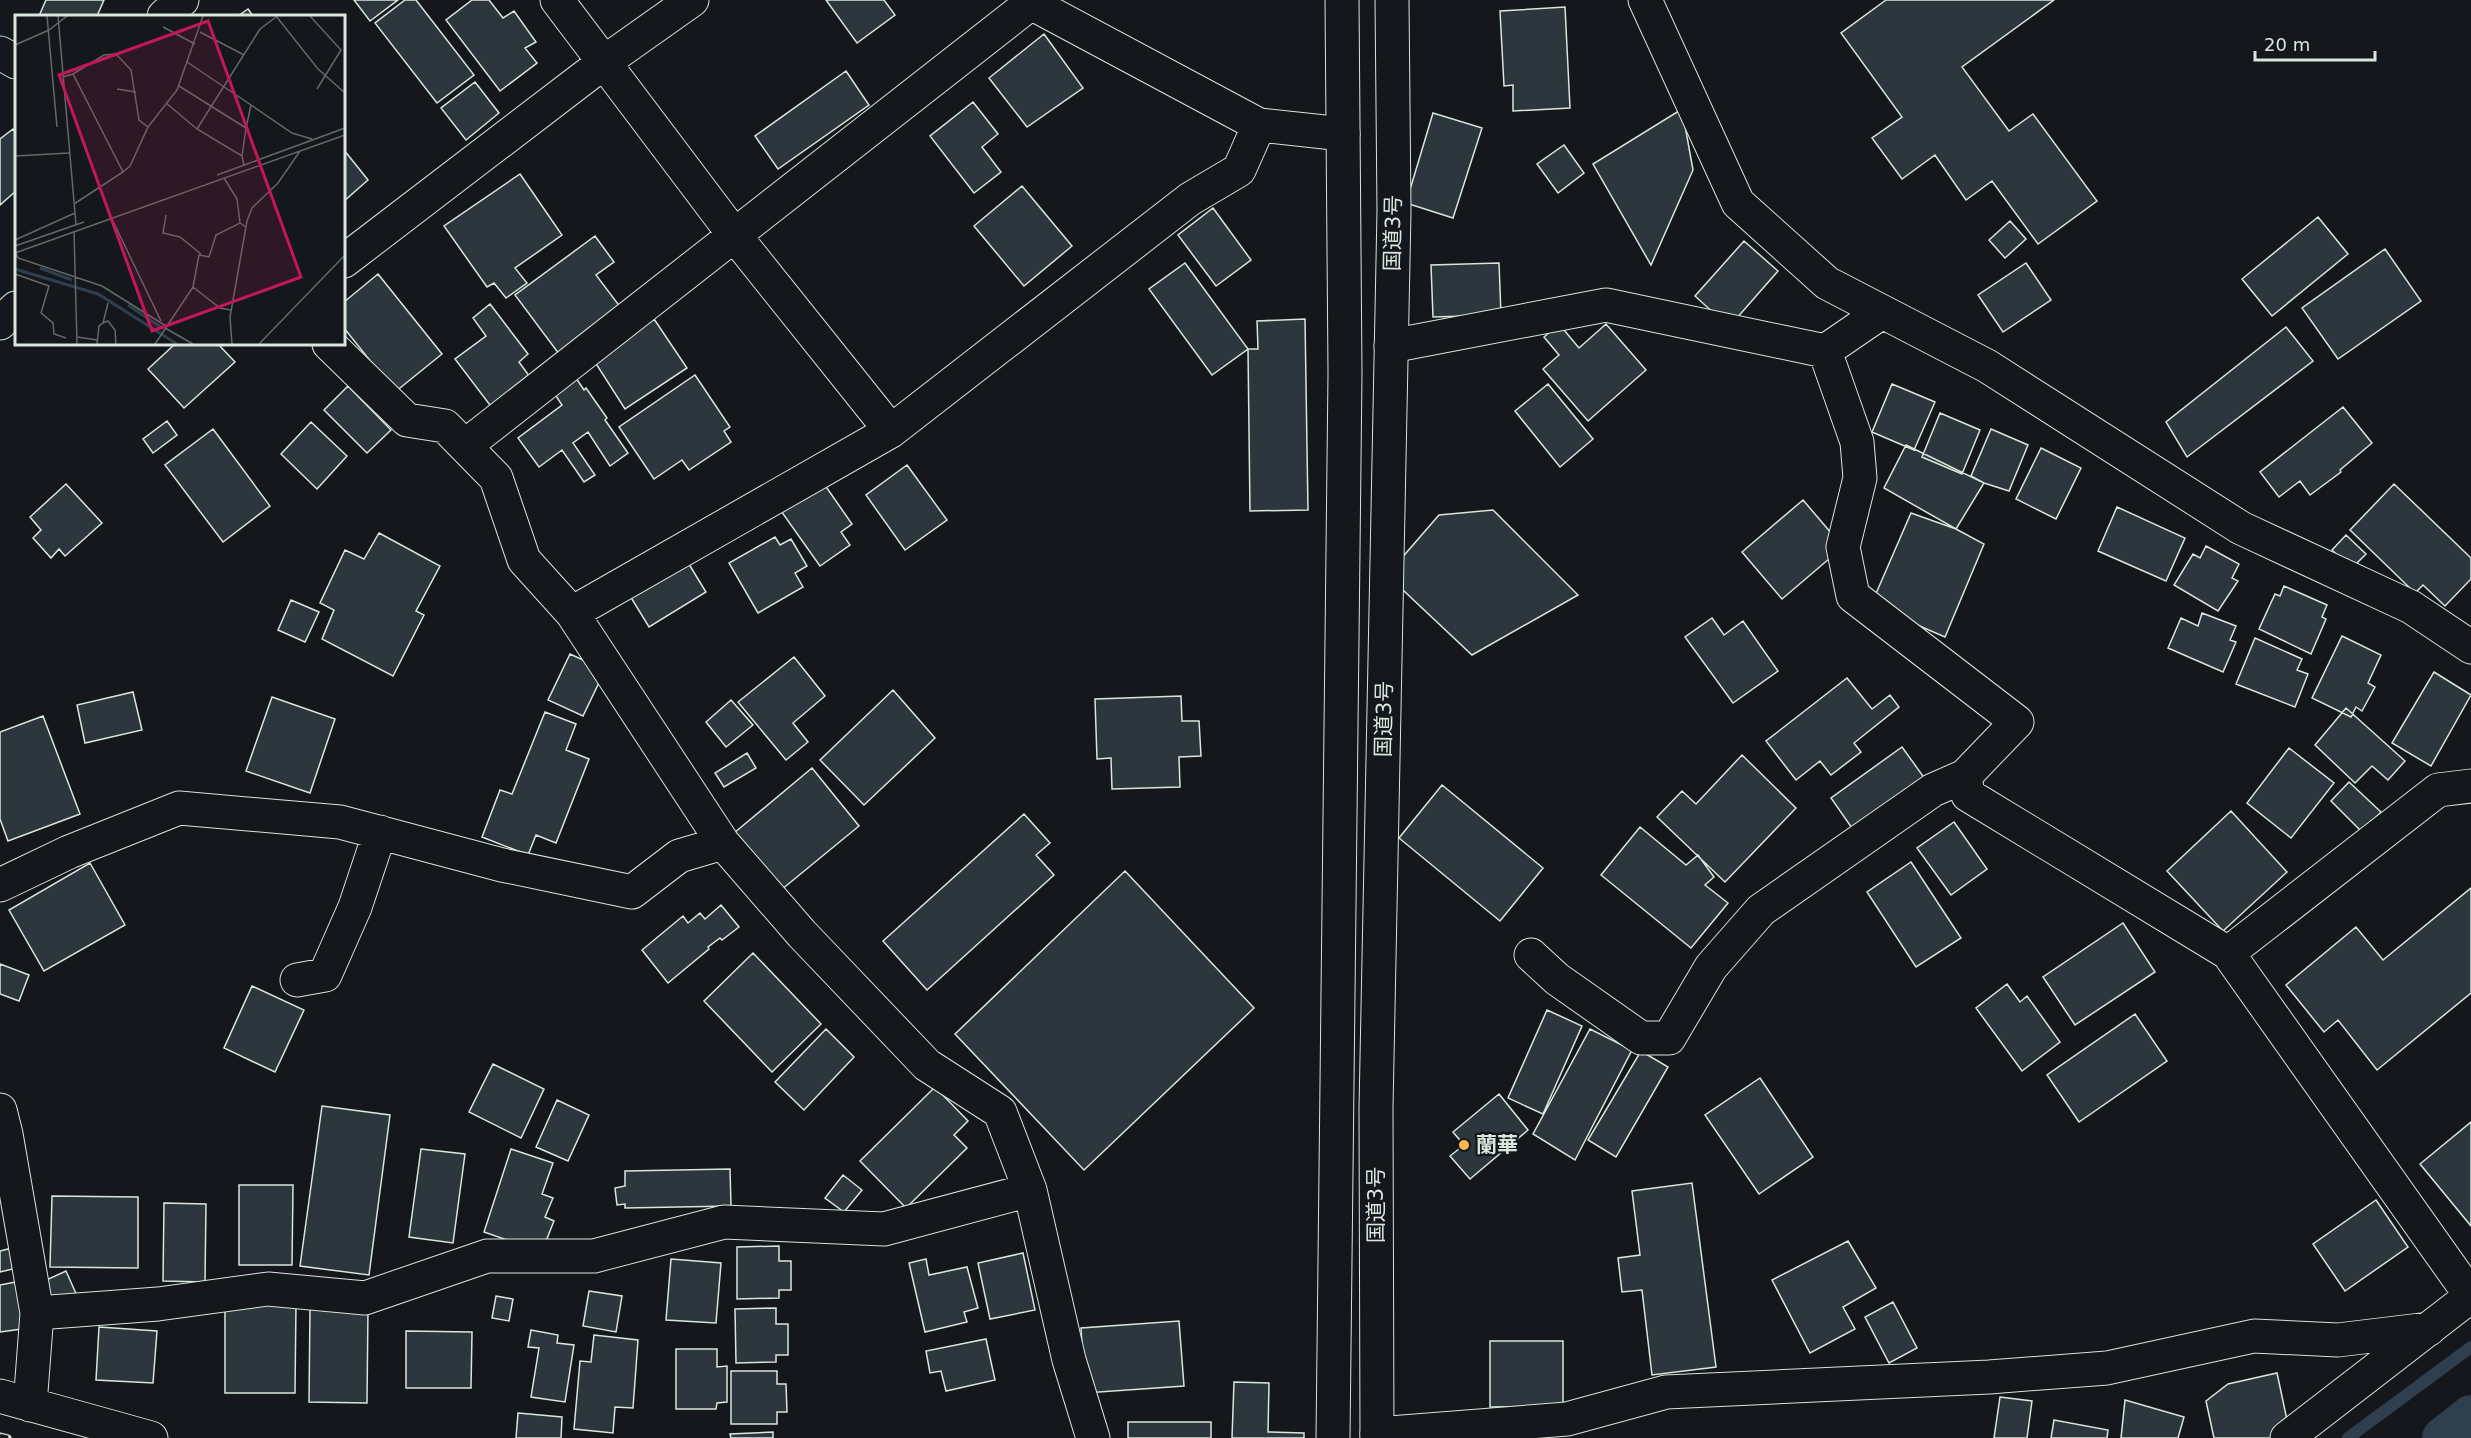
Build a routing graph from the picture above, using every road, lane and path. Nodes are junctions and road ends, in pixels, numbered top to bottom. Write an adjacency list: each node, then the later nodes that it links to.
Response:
1 (182, 0): 8 (main road)
2 (557, 0): 11 (main road)
3 (692, 0): 11 (main road)
4 (1342, 0): 13 (main road, 国道3号)
5 (1392, 0): 20 (main road, 国道3号)
6 (1645, 0): 17 (main road)
7 (1028, 2): 12 (main road); 14 (main road)
8 (165, 15)
9 (0, 52): 10 (main road)
10 (15, 61)
11 (603, 63): 14 (main road); 15 (main road)
12 (1259, 124): 13 (main road); 22 (main road)
13 (1343, 134): 43 (main road, 国道3号)
14 (735, 236): 22 (main road); 23 (main road)
15 (345, 260)
16 (15, 309): 18 (main road)
17 (1882, 312): 21 (main road); 25 (main road)
18 (0, 323)
19 (330, 345): 23 (main road)
20 (1391, 346): 21 (main road); 40 (main road, 国道3号)
21 (1825, 351): 26 (main road)
22 (891, 431): 24 (main road)
23 (465, 446): 24 (main road)
24 (572, 613): 29 (main road)
25 (2471, 647)
26 (1965, 776): 31 (main road); 32 (main road)
27 (2471, 786): 31 (main road)
28 (380, 832): 29 (main road); 30 (main road); 33 (main road)
29 (723, 843): 35 (main road)
30 (0, 885)
31 (2228, 953): 36 (main road)
32 (1531, 955)
33 (297, 980)
34 (0, 1110): 37 (main road)
35 (1030, 1190): 37 (main road); 42 (main road)
36 (2471, 1296): 38 (main road)
37 (38, 1313): 39 (main road)
38 (2428, 1329): 40 (main road); 44 (main road)
39 (15, 1401): 41 (main road)
40 (1377, 1436)
41 (151, 1438)
42 (1093, 1438)
43 (1333, 1438)
44 (2287, 1438)

